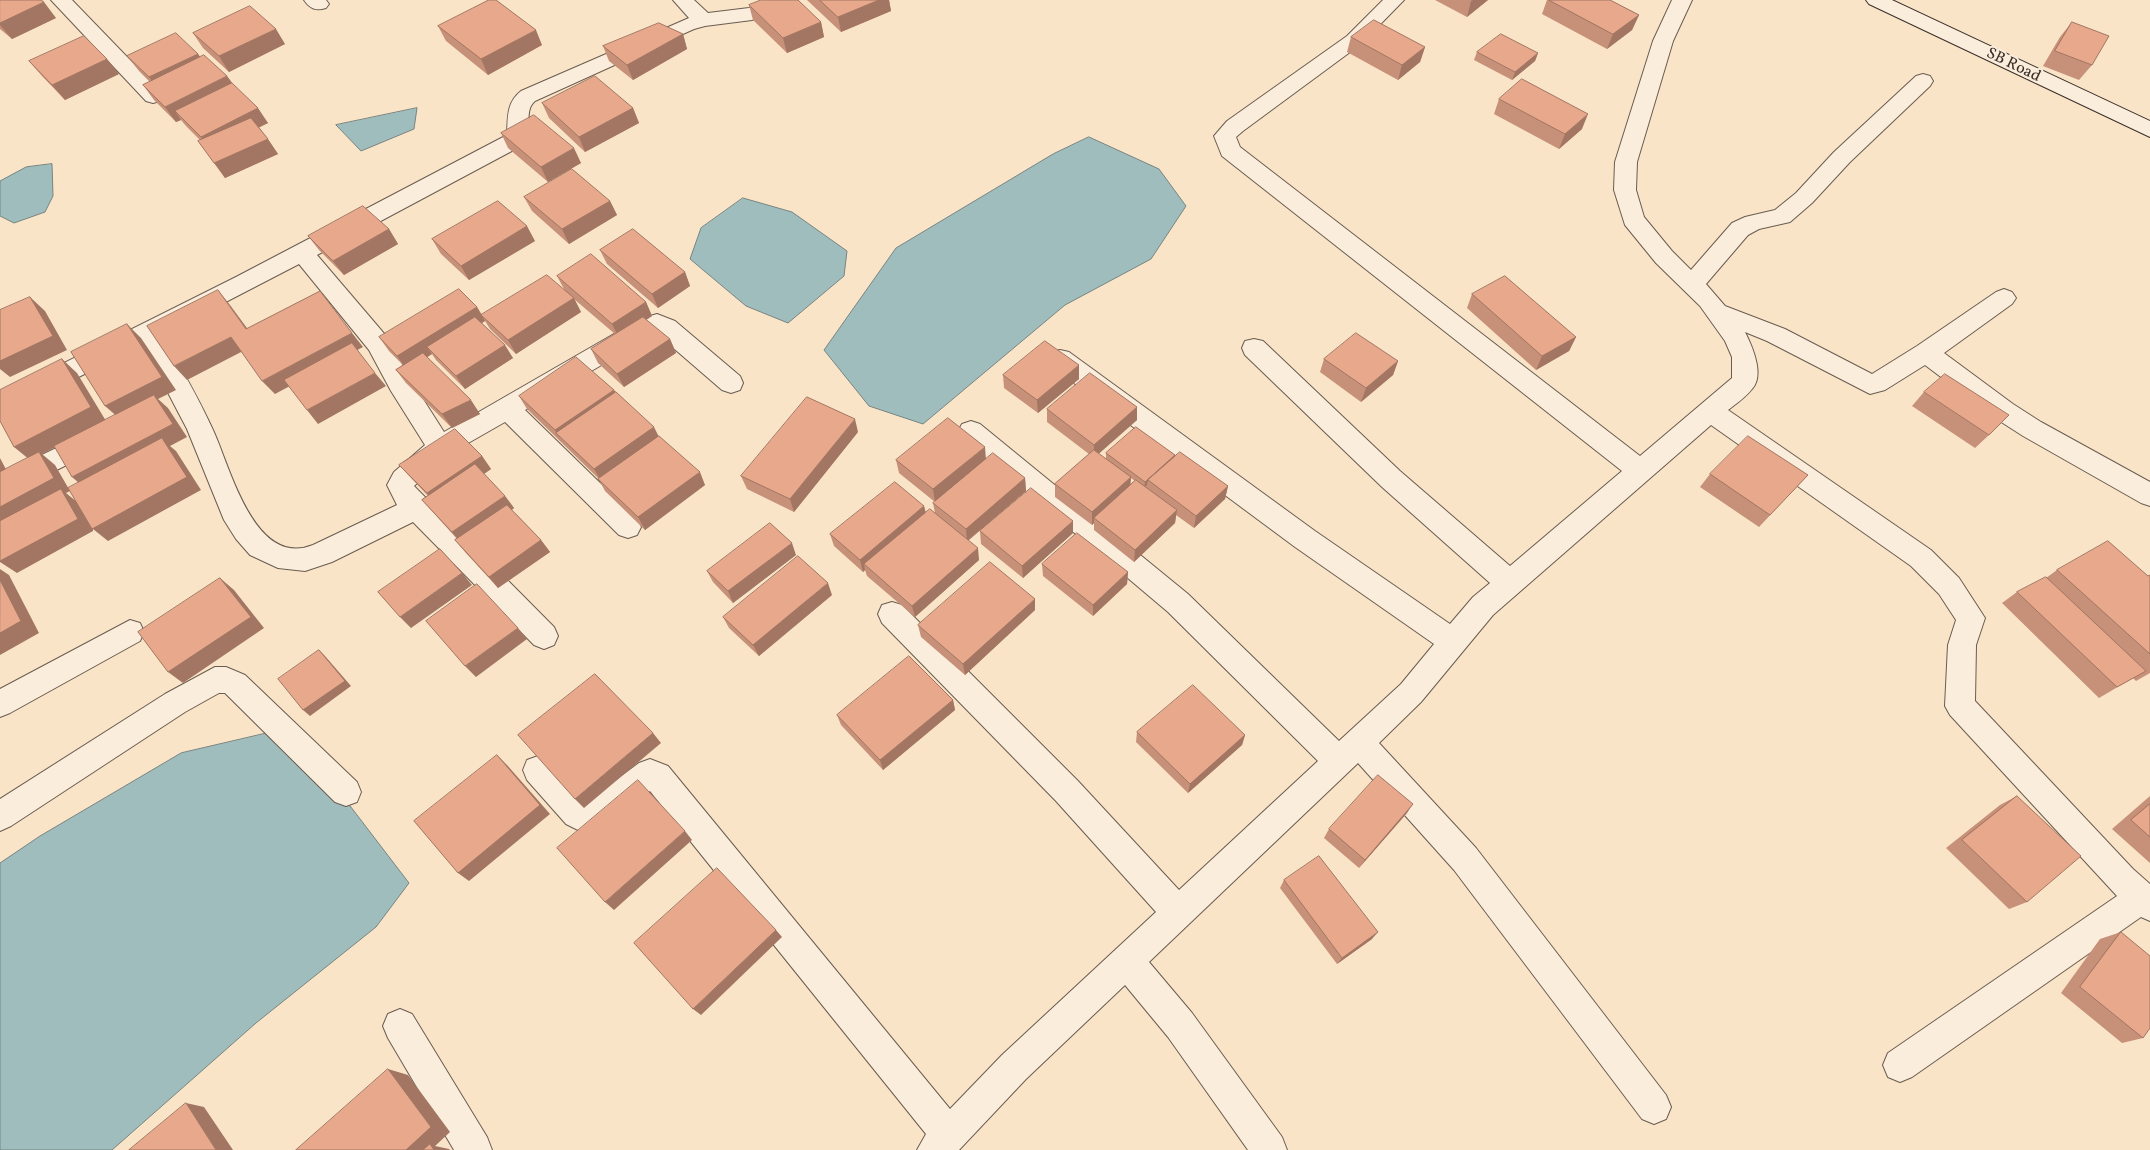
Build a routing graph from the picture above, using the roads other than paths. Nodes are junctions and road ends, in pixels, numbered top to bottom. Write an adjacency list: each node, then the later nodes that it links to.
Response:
1 (61, 0): 9 (street)
2 (683, 0): 7 (street)
3 (788, 0): 7 (street)
4 (1394, 0): 26 (street)
5 (1682, 0): 12 (street)
6 (1876, 0): 10 (street, SB Road)
7 (704, 20): 11 (street)
8 (1923, 81): 12 (street)
9 (153, 96)
10 (2150, 130)
11 (302, 252): 15 (street); 25 (street)
12 (1692, 283): 14 (street)
13 (2004, 298): 17 (street)
14 (1717, 312): 17 (street); 22 (street)
15 (148, 332): 20 (street); 29 (street)
16 (1254, 348): 31 (street)
17 (1926, 353): 28 (street)
18 (1060, 359): 35 (street)
19 (731, 383): 21 (street)
20 (0, 406)
21 (508, 409): 25 (street); 30 (street)
22 (1710, 411): 26 (street); 41 (street)
23 (113, 430): 27 (street)
24 (972, 431): 37 (street)
25 (440, 447): 29 (street)
26 (1642, 471): 31 (street)
27 (0, 487)
28 (2150, 495)
29 (417, 508): 34 (street)
30 (628, 527)
31 (1510, 583): 35 (street)
32 (892, 614): 42 (street)
33 (130, 632): 36 (street)
34 (544, 636)
35 (1453, 642): 37 (street)
36 (0, 704)
37 (1348, 752): 42 (street); 46 (street)
38 (538, 770): 47 (street)
39 (346, 792): 40 (street)
40 (0, 816)
41 (2146, 901): 45 (street)
42 (1178, 912): 43 (street)
43 (1126, 962): 47 (street); 49 (street)
44 (400, 1026): 48 (street)
45 (1900, 1065)
46 (1654, 1108)
47 (942, 1142)
48 (474, 1150)
49 (1269, 1150)

